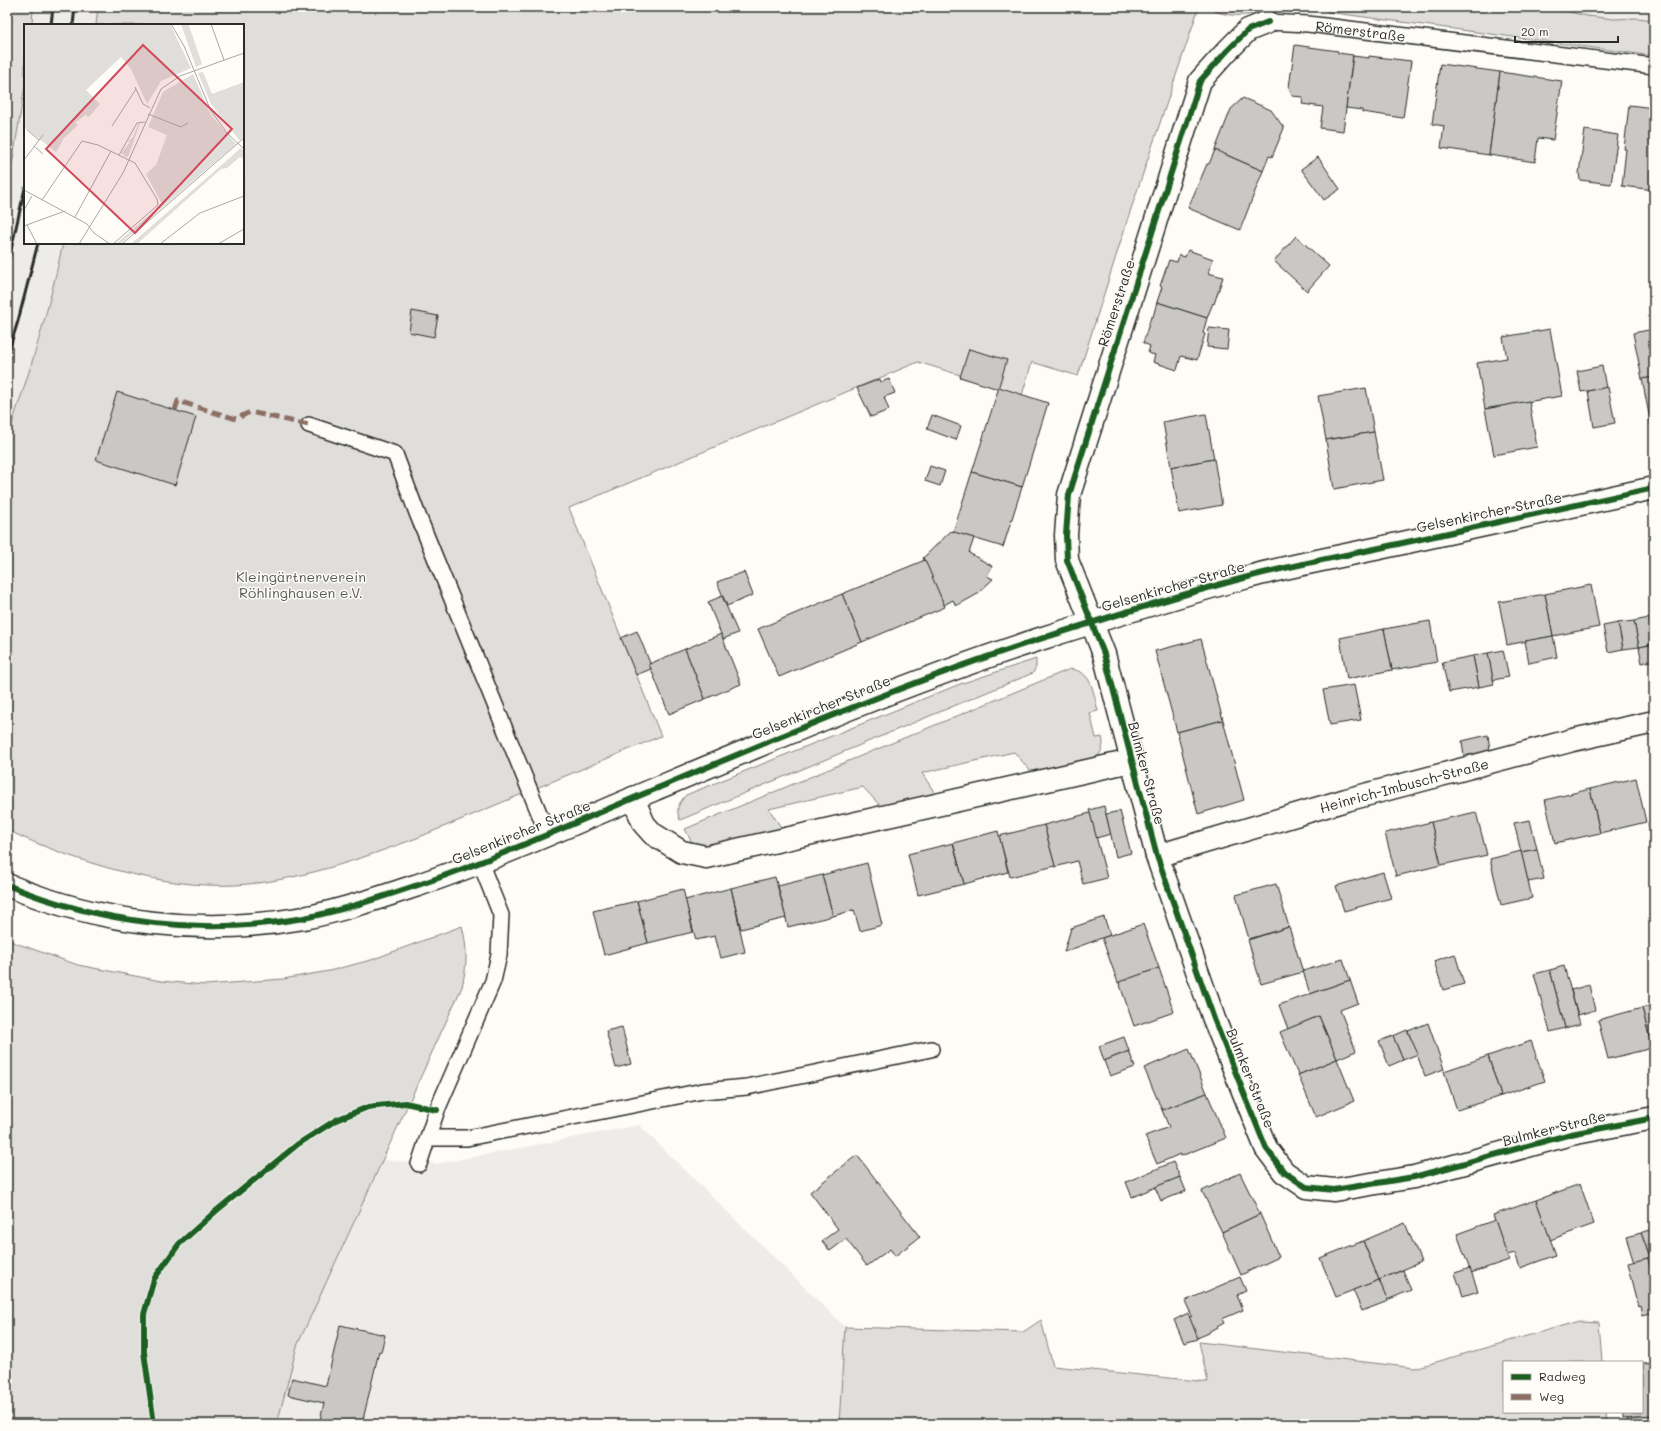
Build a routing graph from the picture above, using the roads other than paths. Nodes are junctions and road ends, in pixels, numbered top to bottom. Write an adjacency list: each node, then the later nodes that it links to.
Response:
1 (1268, 22): 2 (lane, Römerstraße); 5 (street, Römerstraße)
2 (1654, 66)
3 (309, 425): 9 (lane)
4 (1654, 488): 5 (street, Gelsenkircher Straße)
5 (1093, 622): 7 (street, Bulmker Straße); 8 (street, Gelsenkircher Straße)
6 (1654, 722): 10 (street, Heinrich-Imbusch-Straße)
7 (1131, 761): 8 (street); 10 (street, Bulmker Straße)
8 (633, 798): 9 (street, Gelsenkircher Straße)
9 (548, 835): 11 (street, Gelsenkircher Straße)
10 (1157, 856): 14 (street, Bulmker Straße)
11 (480, 862): 12 (street, Gelsenkircher Straße); 15 (lane)
12 (7, 885)
13 (931, 1049): 15 (lane)
14 (1654, 1118)
15 (428, 1138): 16 (lane)
16 (419, 1164)

